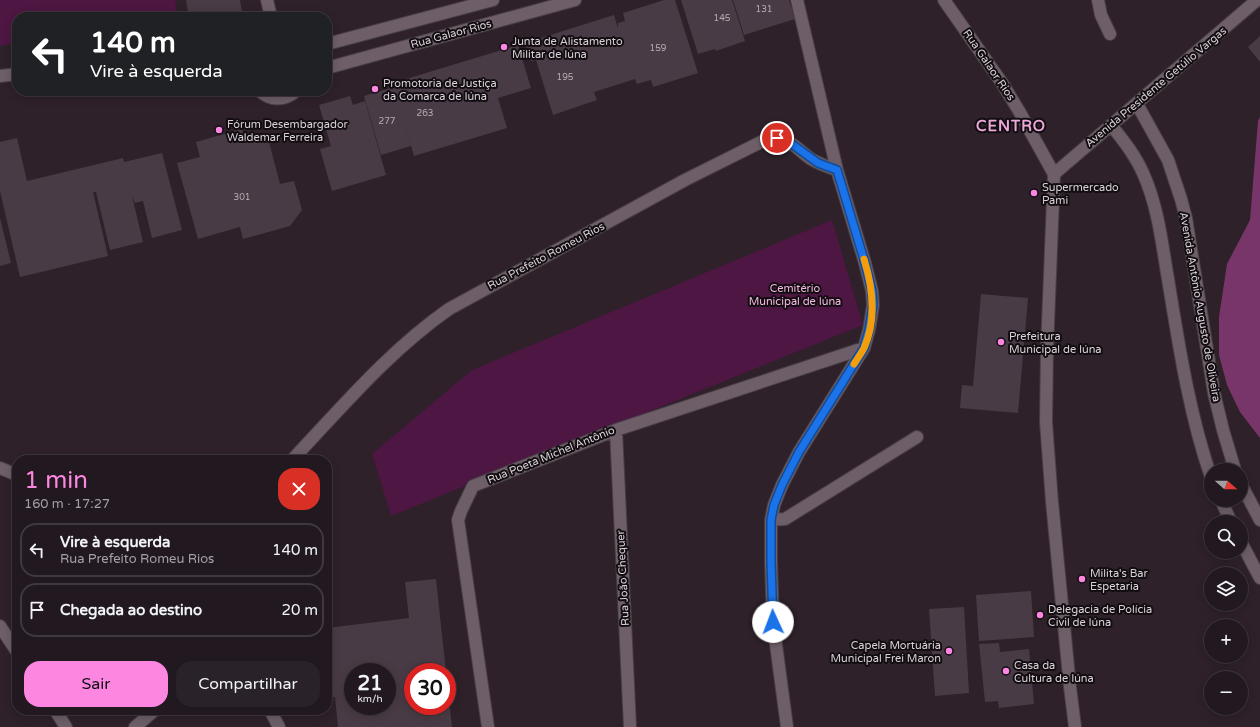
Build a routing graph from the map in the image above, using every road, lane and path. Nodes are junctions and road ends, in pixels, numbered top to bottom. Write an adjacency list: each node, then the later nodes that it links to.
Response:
1 (267, 0): 8 (street)
2 (493, 0): 10 (street, Rua Galaor Rios)
3 (575, 0): 11 (street, Rua Galaor Rios)
4 (797, 0): 18 (street)
5 (944, 0): 19 (street, Rua Galaor Rios)
6 (1098, 0): 9 (street)
7 (1257, 0): 16 (street, Avenida Presidente Getúlio Vargas)
8 (270, 12)
9 (1110, 34)
10 (332, 43)
11 (332, 67)
12 (12, 75): 13 (street)
13 (0, 76)
14 (267, 96): 15 (street)
15 (289, 96)
16 (1136, 104): 17 (street, Avenida Presidente Getúlio Vargas); 25 (street, Avenida Antônio Augusto de Oliveira)
17 (1111, 125): 19 (street, Avenida Presidente Getúlio Vargas); 24 (street)
18 (837, 170): 20 (street); 23 (street, Rua Prefeito Romeu Rios)
19 (1054, 174): 44 (street)
20 (864, 348): 21 (street, Rua Poeta Michel Antônio); 29 (street)
21 (616, 430): 41 (street, Rua Poeta Michel Antônio); 42 (street, Rua João Chequer)
22 (917, 437): 29 (street)
23 (297, 455)
24 (1206, 463)
25 (1233, 463)
26 (0, 468): 27 (street)
27 (12, 472)
28 (1248, 497): 30 (street)
29 (771, 520): 43 (street)
30 (1260, 520)
31 (1248, 555): 32 (street)
32 (1260, 578)
33 (0, 626): 34 (street)
34 (12, 644)
35 (58, 715): 38 (street)
36 (149, 715): 39 (street)
37 (273, 715): 40 (street)
38 (66, 727)
39 (135, 727)
40 (279, 727)
41 (488, 727)
42 (630, 727)
43 (787, 727)
44 (1075, 727)

